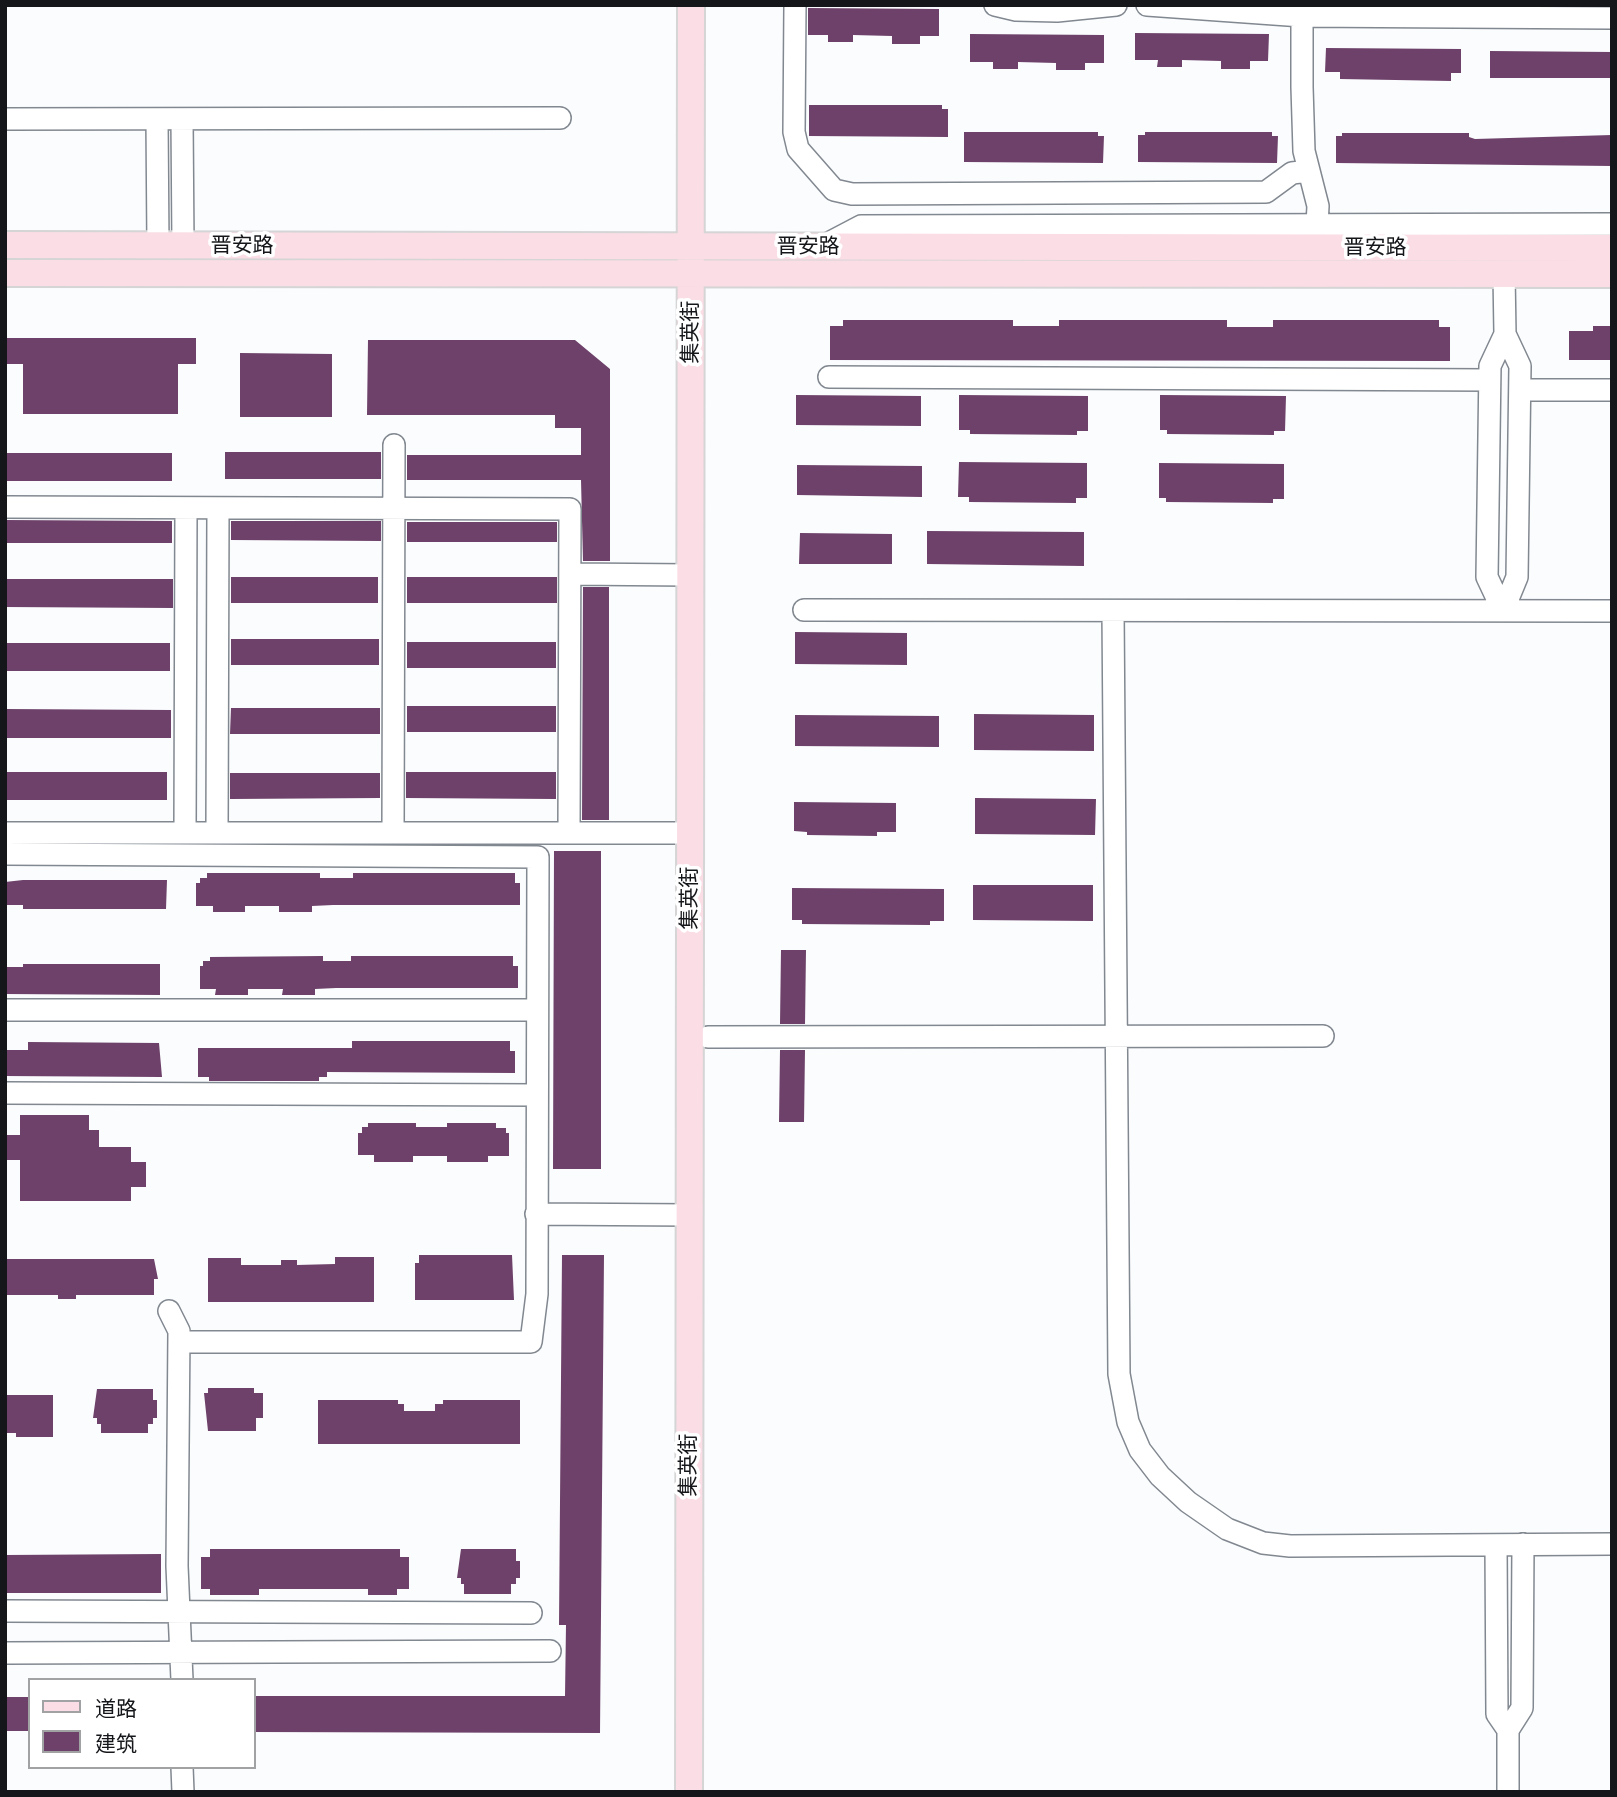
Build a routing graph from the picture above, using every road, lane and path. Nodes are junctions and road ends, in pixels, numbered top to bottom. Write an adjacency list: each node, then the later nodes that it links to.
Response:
1 (691, 5): 21 (main road, 集英街)
2 (709, 5): 21 (main road, 集英街)
3 (794, 5): 14 (street)
4 (995, 5): 5 (street)
5 (1116, 5)
6 (1147, 5): 8 (street)
7 (1340, 5): 8 (street)
8 (1303, 16): 9 (street); 14 (street)
9 (1612, 18)
10 (559, 118): 13 (street)
11 (5, 119): 12 (street)
12 (158, 119): 13 (street); 18 (street)
13 (182, 119): 18 (street)
14 (1309, 172): 16 (street)
15 (1612, 224): 16 (street)
16 (1317, 225): 19 (street)
17 (5, 245): 18 (main road, 晋安路)
18 (171, 246): 21 (main road, 晋安路)
19 (819, 247): 20 (main road, 晋安路); 21 (main road, 晋安路)
20 (1612, 248)
21 (700, 260): 22 (main road, 晋安路); 23 (main road, 晋安路); 36 (main road, 集英街); 52 (main road, 集英街)
22 (5, 273)
23 (1504, 274): 24 (main road, 晋安路); 25 (street)
24 (1612, 274)
25 (1505, 334): 27 (street); 28 (street)
26 (829, 377): 27 (street)
27 (1489, 380): 39 (street)
28 (1520, 390): 29 (street); 39 (street)
29 (1612, 390)
30 (394, 445): 34 (street)
31 (5, 508): 32 (street)
32 (186, 508): 33 (street); 42 (street)
33 (218, 508): 34 (street); 43 (street)
34 (394, 509): 35 (street); 44 (street)
35 (570, 574): 36 (street); 45 (street)
36 (690, 575): 46 (main road, 集英街)
37 (804, 610): 38 (street)
38 (1112, 611): 39 (street); 51 (street)
39 (1503, 611): 40 (street)
40 (1612, 611)
41 (5, 833): 42 (street)
42 (185, 833): 43 (street)
43 (217, 833): 44 (street)
44 (393, 833): 45 (street)
45 (569, 833): 46 (street)
46 (690, 833): 56 (main road, 集英街)
47 (5, 854): 49 (street)
48 (5, 1010): 49 (street)
49 (537, 1010): 54 (street)
50 (1323, 1035): 51 (street)
51 (1116, 1036): 52 (street); 61 (street)
52 (708, 1037): 73 (main road, 集英街)
53 (5, 1093): 54 (street)
54 (537, 1095): 55 (street)
55 (536, 1214): 56 (street); 58 (street)
56 (690, 1214): 72 (main road, 集英街)
57 (169, 1311): 58 (street)
58 (179, 1342): 63 (street)
59 (1522, 1544): 60 (street); 61 (street); 69 (street)
60 (1612, 1544)
61 (1496, 1545): 69 (street)
62 (5, 1611): 63 (street)
63 (181, 1611): 64 (street); 66 (street)
64 (531, 1613)
65 (550, 1651): 66 (street)
66 (182, 1652): 67 (street); 68 (street)
67 (5, 1653)
68 (182, 1678)
69 (1508, 1730): 74 (street)
70 (183, 1769): 71 (street)
71 (183, 1792)
72 (689, 1792)
73 (707, 1792)
74 (1508, 1792)

